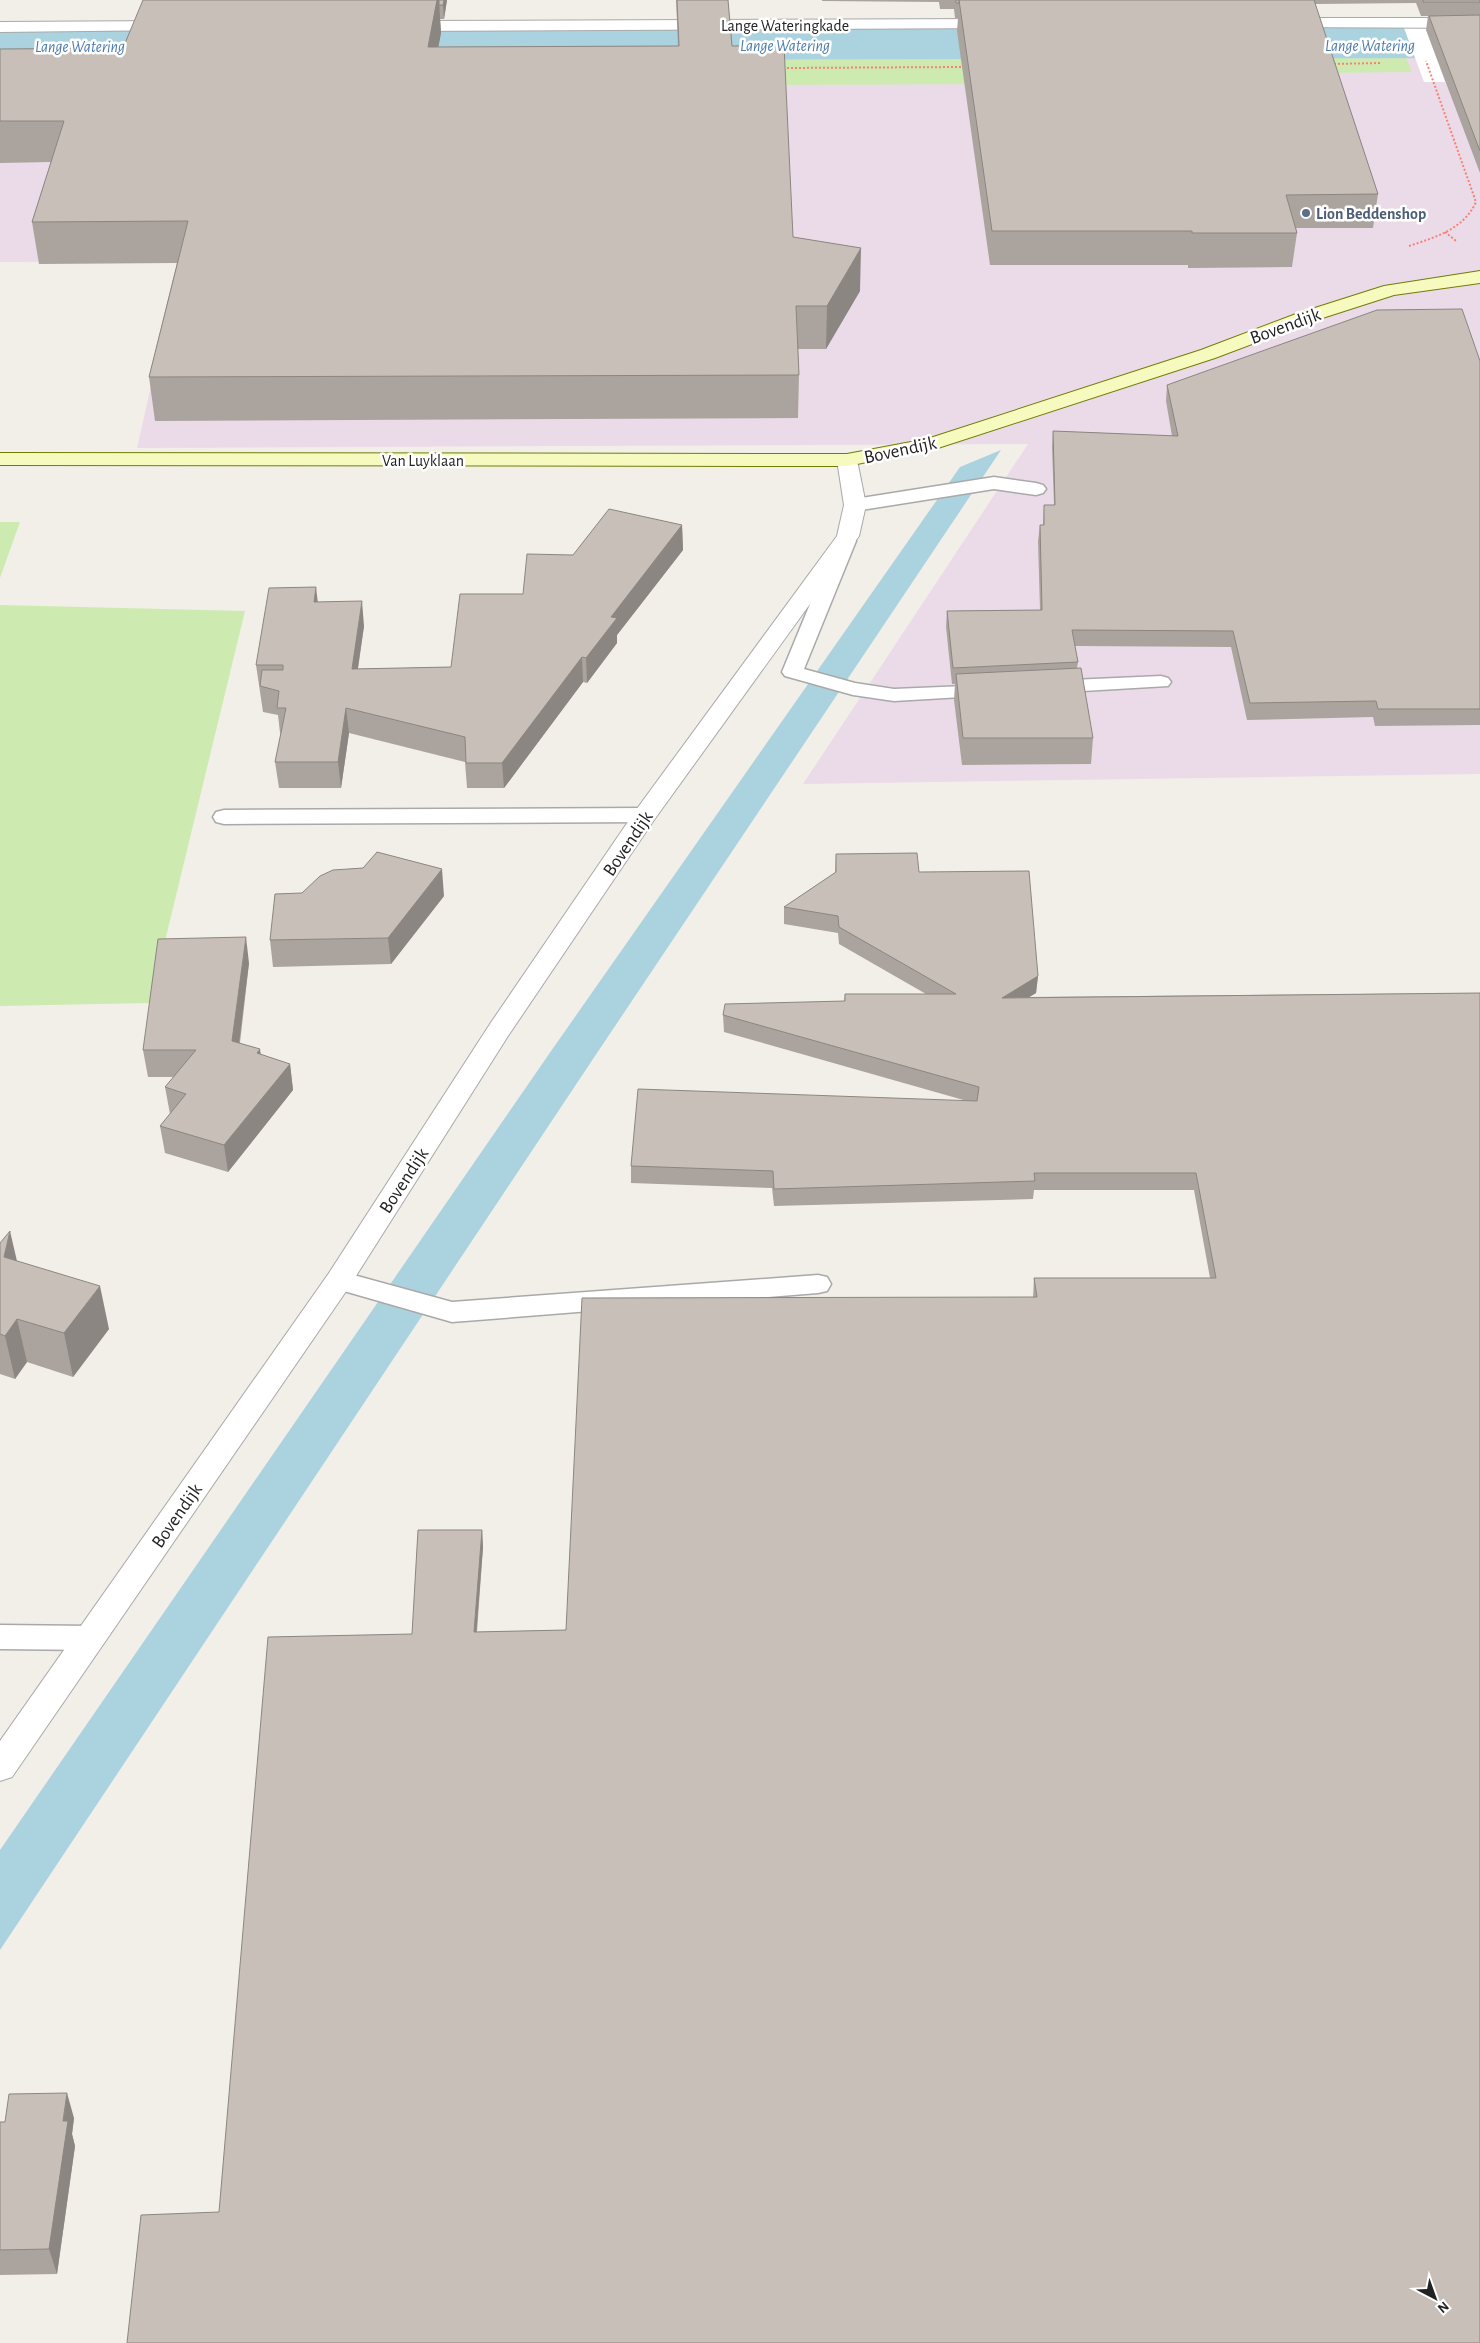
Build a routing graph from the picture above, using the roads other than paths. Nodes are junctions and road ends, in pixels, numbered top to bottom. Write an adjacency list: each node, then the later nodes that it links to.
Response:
1 (1480, 22): 3 (street)
2 (1017, 24): 5 (street, Lange Wateringkade)
3 (1266, 24)
4 (190, 26): 6 (street)
5 (389, 26)
6 (0, 27)
7 (1480, 278): 9 (street, Bovendijk)
8 (0, 459): 9 (street, Van Luyklaan)
9 (847, 460): 11 (street, Bovendijk)
10 (1036, 489): 11 (lane)
11 (855, 505): 12 (street, Bovendijk)
12 (848, 536): 13 (lane); 14 (street, Bovendijk)
13 (1161, 682)
14 (645, 815): 15 (lane); 16 (street, Bovendijk)
15 (224, 817)
16 (339, 1280): 17 (lane); 19 (street, Bovendijk)
17 (818, 1284)
18 (0, 1637): 19 (lane)
19 (90, 1638): 20 (street, Bovendijk)
20 (0, 1767)

